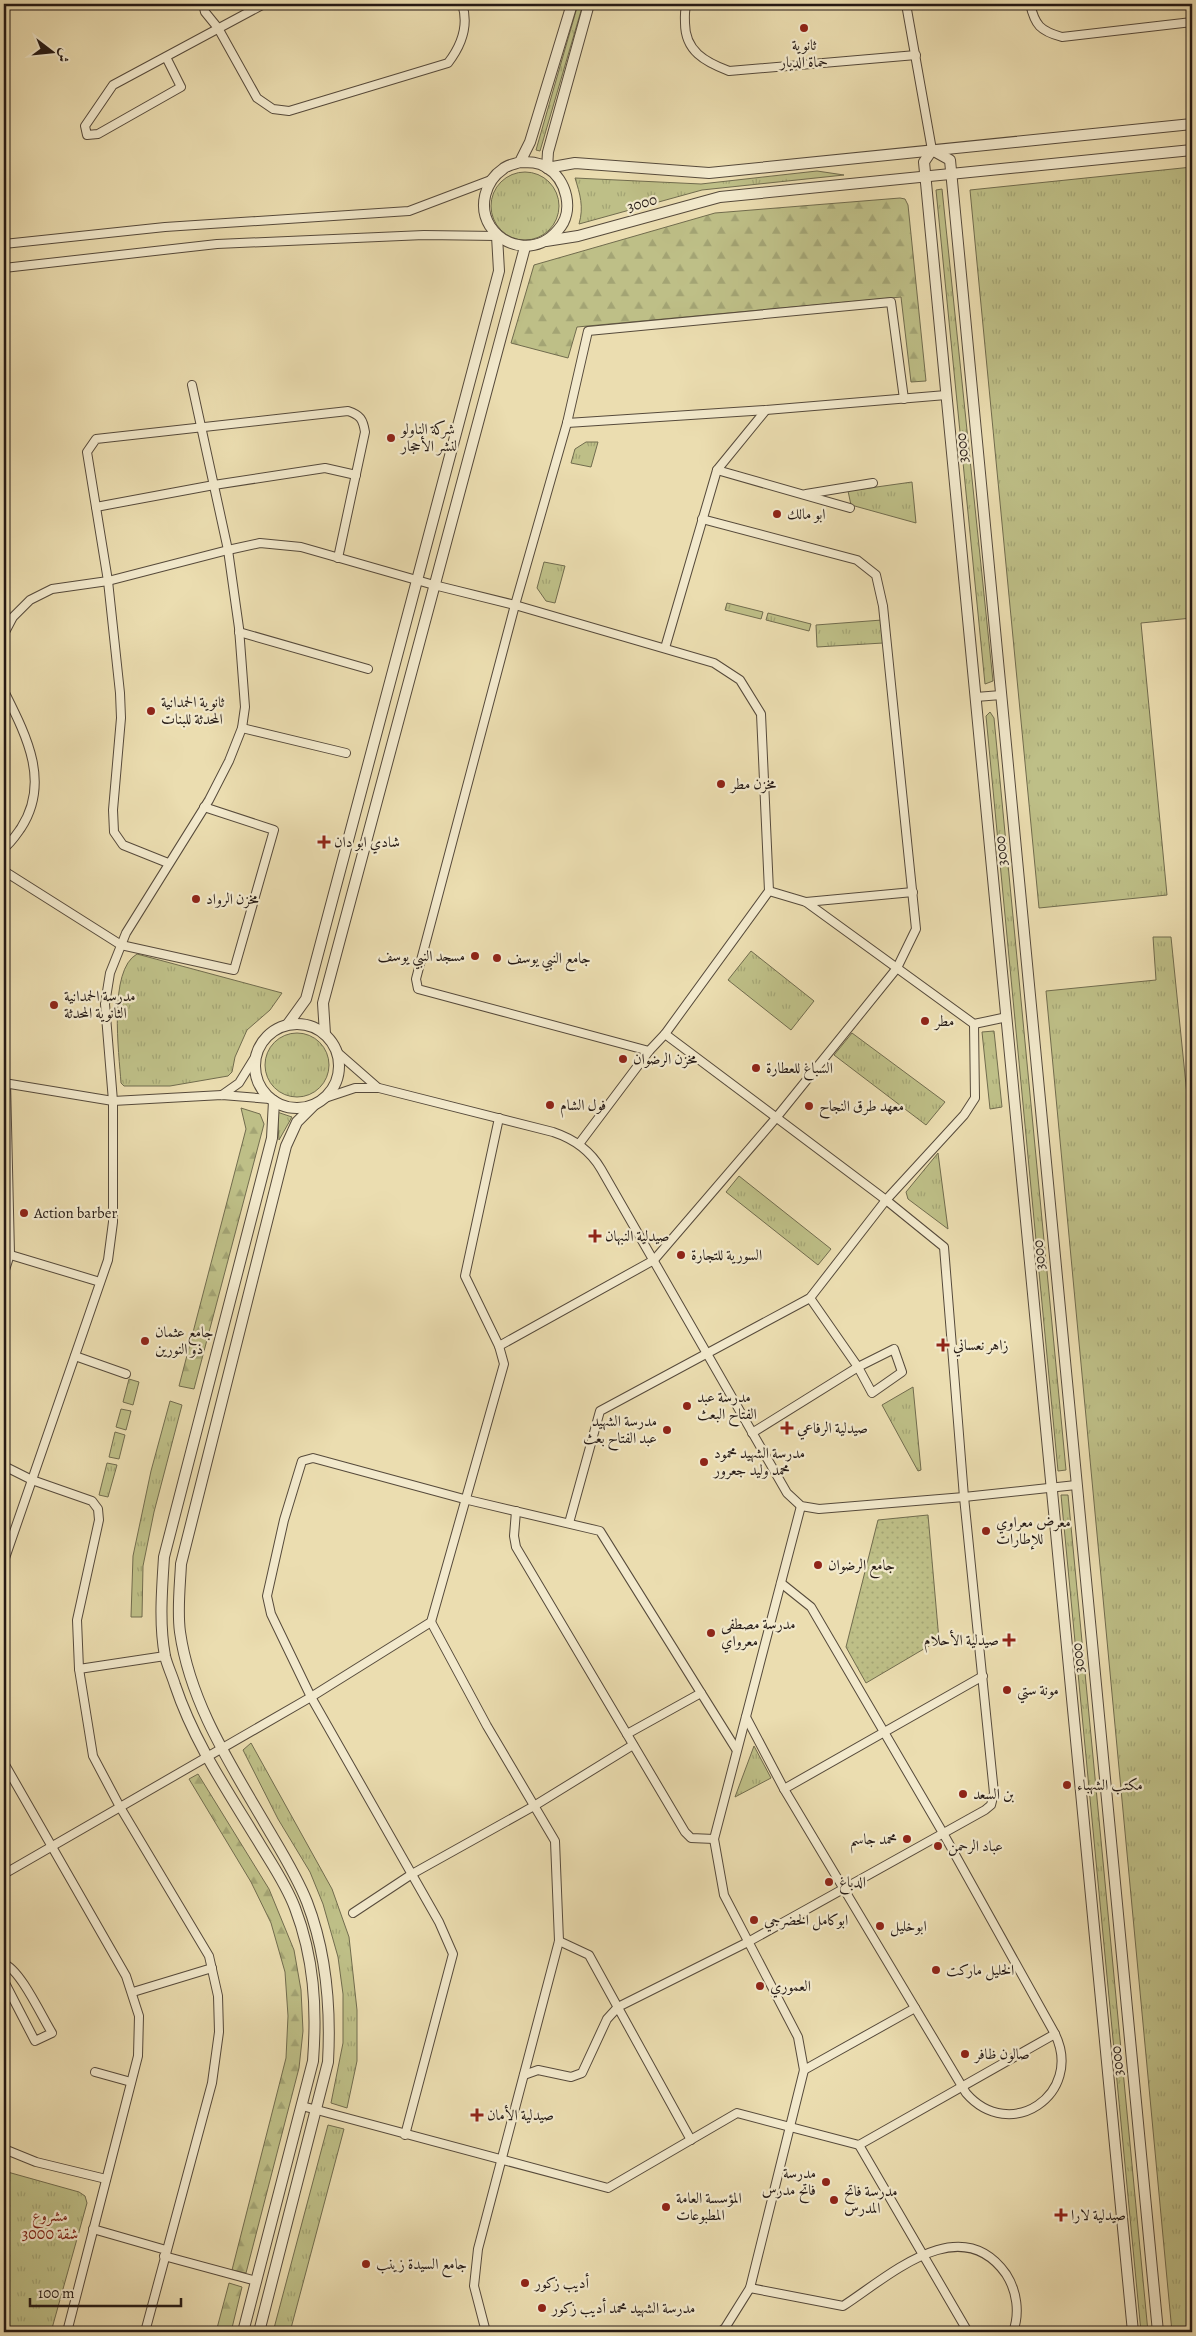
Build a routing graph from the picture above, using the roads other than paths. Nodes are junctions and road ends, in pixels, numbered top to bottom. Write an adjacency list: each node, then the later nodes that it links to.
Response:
1 (203, 4): 10 (street)
2 (264, 4): 10 (street)
3 (462, 4): 10 (street)
4 (572, 4): 16 (street)
5 (589, 4): 17 (street)
6 (687, 4): 11 (street)
7 (906, 4): 11 (street)
8 (1030, 4): 9 (street)
9 (1192, 22)
10 (218, 28): 12 (street)
11 (916, 55): 14 (street)
12 (166, 57): 12 (street)
13 (1192, 124): 14 (street)
14 (932, 150): 17 (street); 18 (street, 3000); 19 (street, 3000)
15 (1192, 150): 18 (street, 3000)
16 (520, 162): 17 (street); 20 (street)
17 (547, 168): 22 (street)
18 (951, 174): 19 (street, 3000); 51 (street, 3000)
19 (926, 176): 22 (street, 3000); 27 (street, 3000)
20 (490, 180): 21 (street); 23 (street)
21 (497, 236): 24 (street); 25 (street); 42 (street)
22 (546, 241): 24 (street)
23 (4, 244)
24 (525, 247): 44 (street)
25 (4, 268)
26 (192, 385): 31 (street)
27 (946, 395): 28 (street); 52 (street, 3000)
28 (904, 398): 29 (street); 30 (street)
29 (766, 410): 30 (street); 32 (street)
30 (567, 423): 45 (street)
31 (201, 426): 33 (street); 35 (street); 37 (street)
32 (717, 470): 36 (street); 39 (street)
33 (356, 475): 35 (street); 41 (street)
34 (873, 483): 36 (street)
35 (214, 485): 37 (street); 40 (street)
36 (804, 495): 38 (street)
37 (96, 507): 43 (street)
38 (850, 508)
39 (702, 519): 48 (street); 60 (street)
40 (228, 550): 41 (street); 43 (street); 46 (street)
41 (338, 558): 42 (street)
42 (417, 580): 44 (street); 65 (street)
43 (108, 581): 47 (street); 57 (street)
44 (434, 585): 45 (street); 67 (street)
45 (515, 605): 48 (street); 69 (street)
46 (239, 632): 49 (street); 53 (street)
47 (4, 634)
48 (665, 648): 59 (street)
49 (368, 669)
50 (4, 691): 56 (street)
51 (1001, 695): 52 (street); 98 (street, 3000)
52 (976, 697): 64 (street, 3000)
53 (242, 728): 54 (street); 55 (street)
54 (346, 753)
55 (204, 807): 57 (street); 62 (street)
56 (4, 848)
57 (168, 863): 62 (street)
58 (4, 871): 62 (street)
59 (769, 891): 61 (street); 68 (street)
60 (913, 892): 61 (street); 63 (street)
61 (806, 902): 63 (street)
62 (121, 945): 77 (street)
63 (896, 968): 66 (street); 80 (street)
64 (1006, 1017): 66 (street); 99 (street, 3000)
65 (288, 1024): 67 (street); 71 (street)
66 (974, 1024): 82 (street)
67 (325, 1034): 70 (street)
68 (665, 1034): 69 (street); 80 (street)
69 (650, 1051): 81 (street)
70 (338, 1052): 73 (street); 75 (street)
71 (255, 1057): 74 (street); 76 (street)
72 (5, 1082): 77 (street); 83 (street)
73 (379, 1088): 75 (street); 79 (street)
74 (222, 1095): 76 (street); 77 (street)
75 (325, 1098): 78 (street)
76 (272, 1100): 78 (street); 95 (street)
77 (113, 1101): 86 (street)
78 (314, 1105): 96 (street)
79 (499, 1118): 81 (street); 88 (street)
80 (776, 1118): 82 (street); 84 (street)
81 (579, 1144): 84 (street)
82 (886, 1200): 87 (street); 100 (street)
83 (7, 1253): 85 (street); 86 (street)
84 (654, 1260): 88 (street); 89 (street)
85 (4, 1273)
86 (100, 1282): 90 (street)
87 (810, 1298): 89 (street); 91 (street)
88 (499, 1346): 101 (street)
89 (707, 1355): 93 (street); 104 (street)
90 (74, 1356): 92 (street); 97 (street)
91 (858, 1368): 91 (street); 93 (street)
92 (126, 1374)
93 (752, 1432): 102 (street)
94 (4, 1466): 97 (street)
95 (188, 1467): 96 (street); 108 (street)
96 (205, 1471): 117 (street)
97 (32, 1480): 105 (street); 109 (street)
98 (1076, 1485): 99 (street); 169 (street, 3000)
99 (1052, 1488): 100 (street); 168 (street, 3000)
100 (964, 1497): 102 (street); 110 (street)
101 (464, 1499): 103 (street); 107 (street); 112 (street)
102 (800, 1506): 106 (street)
103 (516, 1511): 104 (street); 115 (street)
104 (569, 1524): 111 (street)
105 (4, 1561)
106 (781, 1583): 113 (street); 114 (street)
107 (431, 1622): 112 (street); 122 (street)
108 (165, 1656): 109 (street); 119 (street)
109 (79, 1669): 123 (street)
110 (983, 1676): 114 (street); 124 (street)
111 (701, 1692): 115 (street); 118 (street)
112 (311, 1696): 117 (street); 128 (street)
113 (746, 1717): 118 (street); 121 (street)
114 (884, 1732): 121 (street); 124 (street)
115 (627, 1734): 116 (street)
116 (633, 1744): 122 (street); 125 (street)
117 (221, 1749): 119 (street); 146 (street)
118 (736, 1749): 125 (street)
119 (206, 1757): 123 (street); 145 (street)
120 (4, 1763): 126 (street)
121 (784, 1789): 129 (street)
122 (534, 1806): 128 (street); 131 (street)
123 (120, 1808): 126 (street); 134 (street)
124 (943, 1833): 129 (street); 139 (street)
125 (714, 1839): 132 (street)
126 (52, 1846): 127 (street); 136 (street)
127 (4, 1874)
128 (412, 1874): 130 (street); 148 (street)
129 (844, 1888): 132 (street); 138 (street)
130 (353, 1913)
131 (559, 1941): 137 (street); 142 (street)
132 (748, 1942): 137 (street); 140 (street)
133 (4, 1964): 135 (street)
134 (212, 1968): 136 (street); 155 (street)
135 (4, 1981)
136 (133, 1992): 143 (street)
137 (618, 2007): 142 (street); 149 (street)
138 (915, 2008): 140 (street); 144 (street)
139 (1055, 2034): 144 (street); 144 (street)
140 (804, 2070): 147 (street)
141 (95, 2072): 143 (street)
142 (524, 2076): 152 (street)
143 (131, 2082): 153 (street)
144 (961, 2086): 150 (street)
145 (302, 2106): 146 (street); 157 (street)
146 (316, 2111): 148 (street); 160 (street)
147 (790, 2127): 149 (street); 150 (street); 158 (street)
148 (405, 2135): 152 (street)
149 (691, 2140): 152 (street)
150 (859, 2145): 156 (street)
151 (4, 2149): 153 (street)
152 (502, 2161): 164 (street)
153 (106, 2178): 154 (street)
154 (94, 2229): 155 (street); 161 (street)
155 (165, 2253): 157 (street); 162 (street)
156 (922, 2254): 158 (street); 166 (street); 167 (street)
157 (256, 2281): 159 (street)
158 (750, 2288): 165 (street)
159 (246, 2320): 160 (street); 163 (street)
160 (260, 2328)
161 (67, 2332)
162 (145, 2332)
163 (243, 2332)
164 (486, 2332)
165 (720, 2332)
166 (968, 2332)
167 (1013, 2332)
168 (1133, 2332)
169 (1158, 2332)

